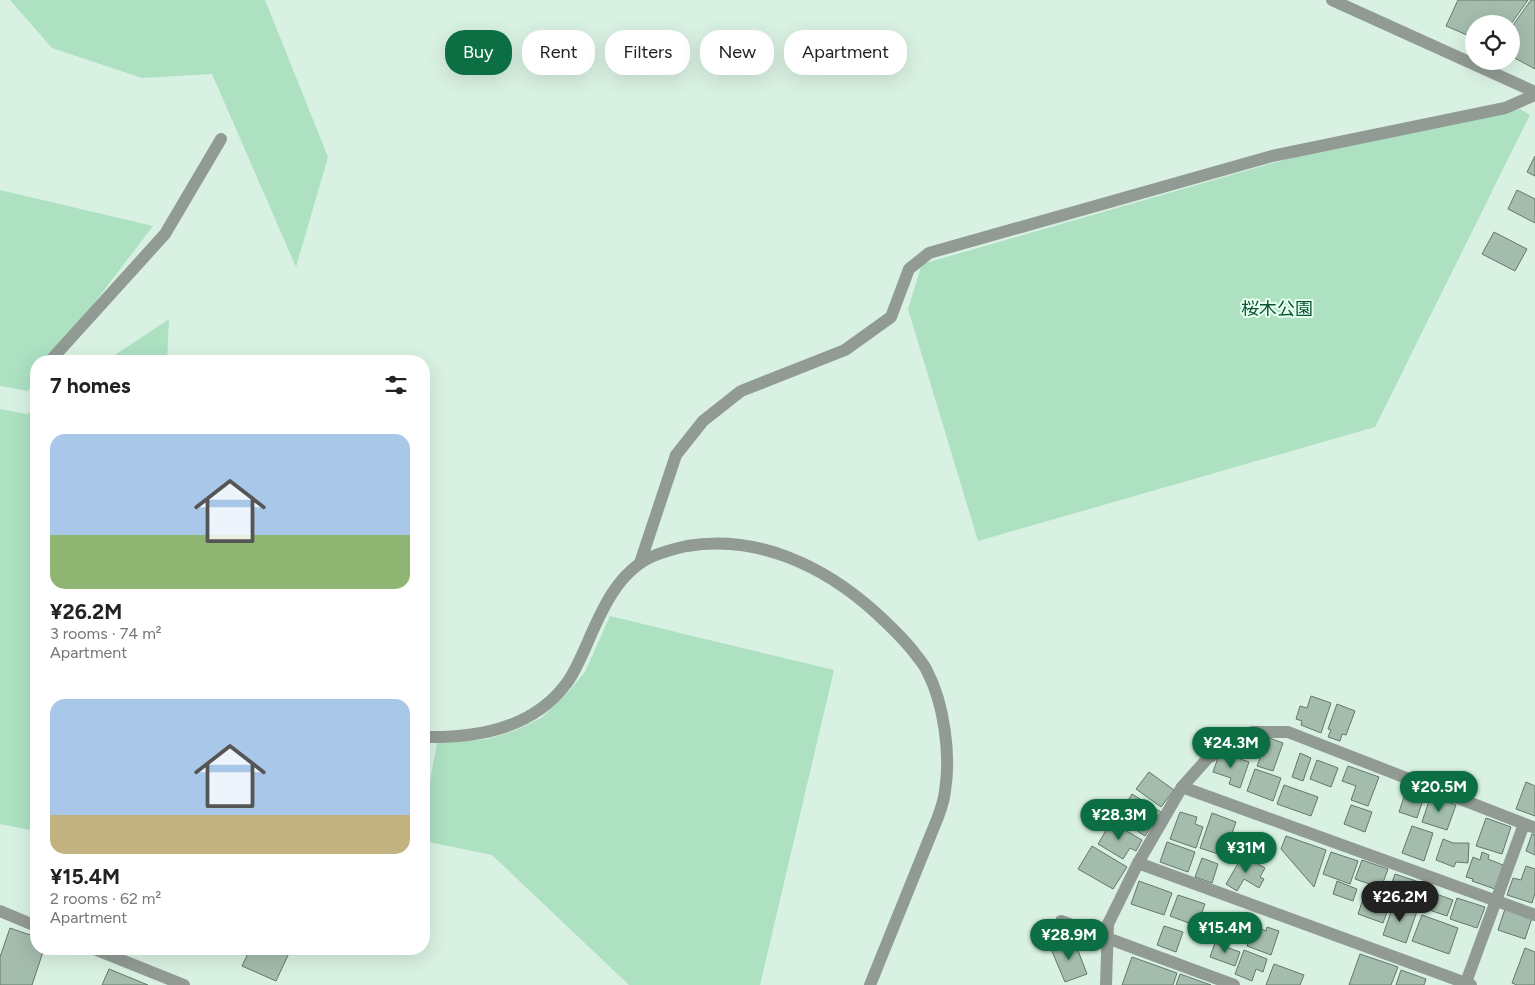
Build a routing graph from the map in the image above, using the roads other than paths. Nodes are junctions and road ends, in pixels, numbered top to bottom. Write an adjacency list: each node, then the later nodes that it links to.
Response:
1 (1332, 0): 2 (street)
2 (1535, 94): 5 (street)
3 (221, 139): 4 (street)
4 (55, 355)
5 (640, 563): 6 (street); 19 (street)
6 (430, 737)
7 (1182, 787): 8 (street); 9 (street); 10 (street)
8 (1529, 826): 10 (street)
9 (1138, 863): 15 (street); 17 (street)
10 (1496, 901): 12 (street); 17 (street)
11 (0, 911): 14 (street)
12 (1535, 916)
13 (1061, 921): 15 (street)
14 (30, 924)
15 (1108, 938): 20 (street); 21 (street)
16 (109, 955): 18 (street)
17 (1468, 984)
18 (184, 985)
19 (870, 985)
20 (1106, 985)
21 (1234, 985)

